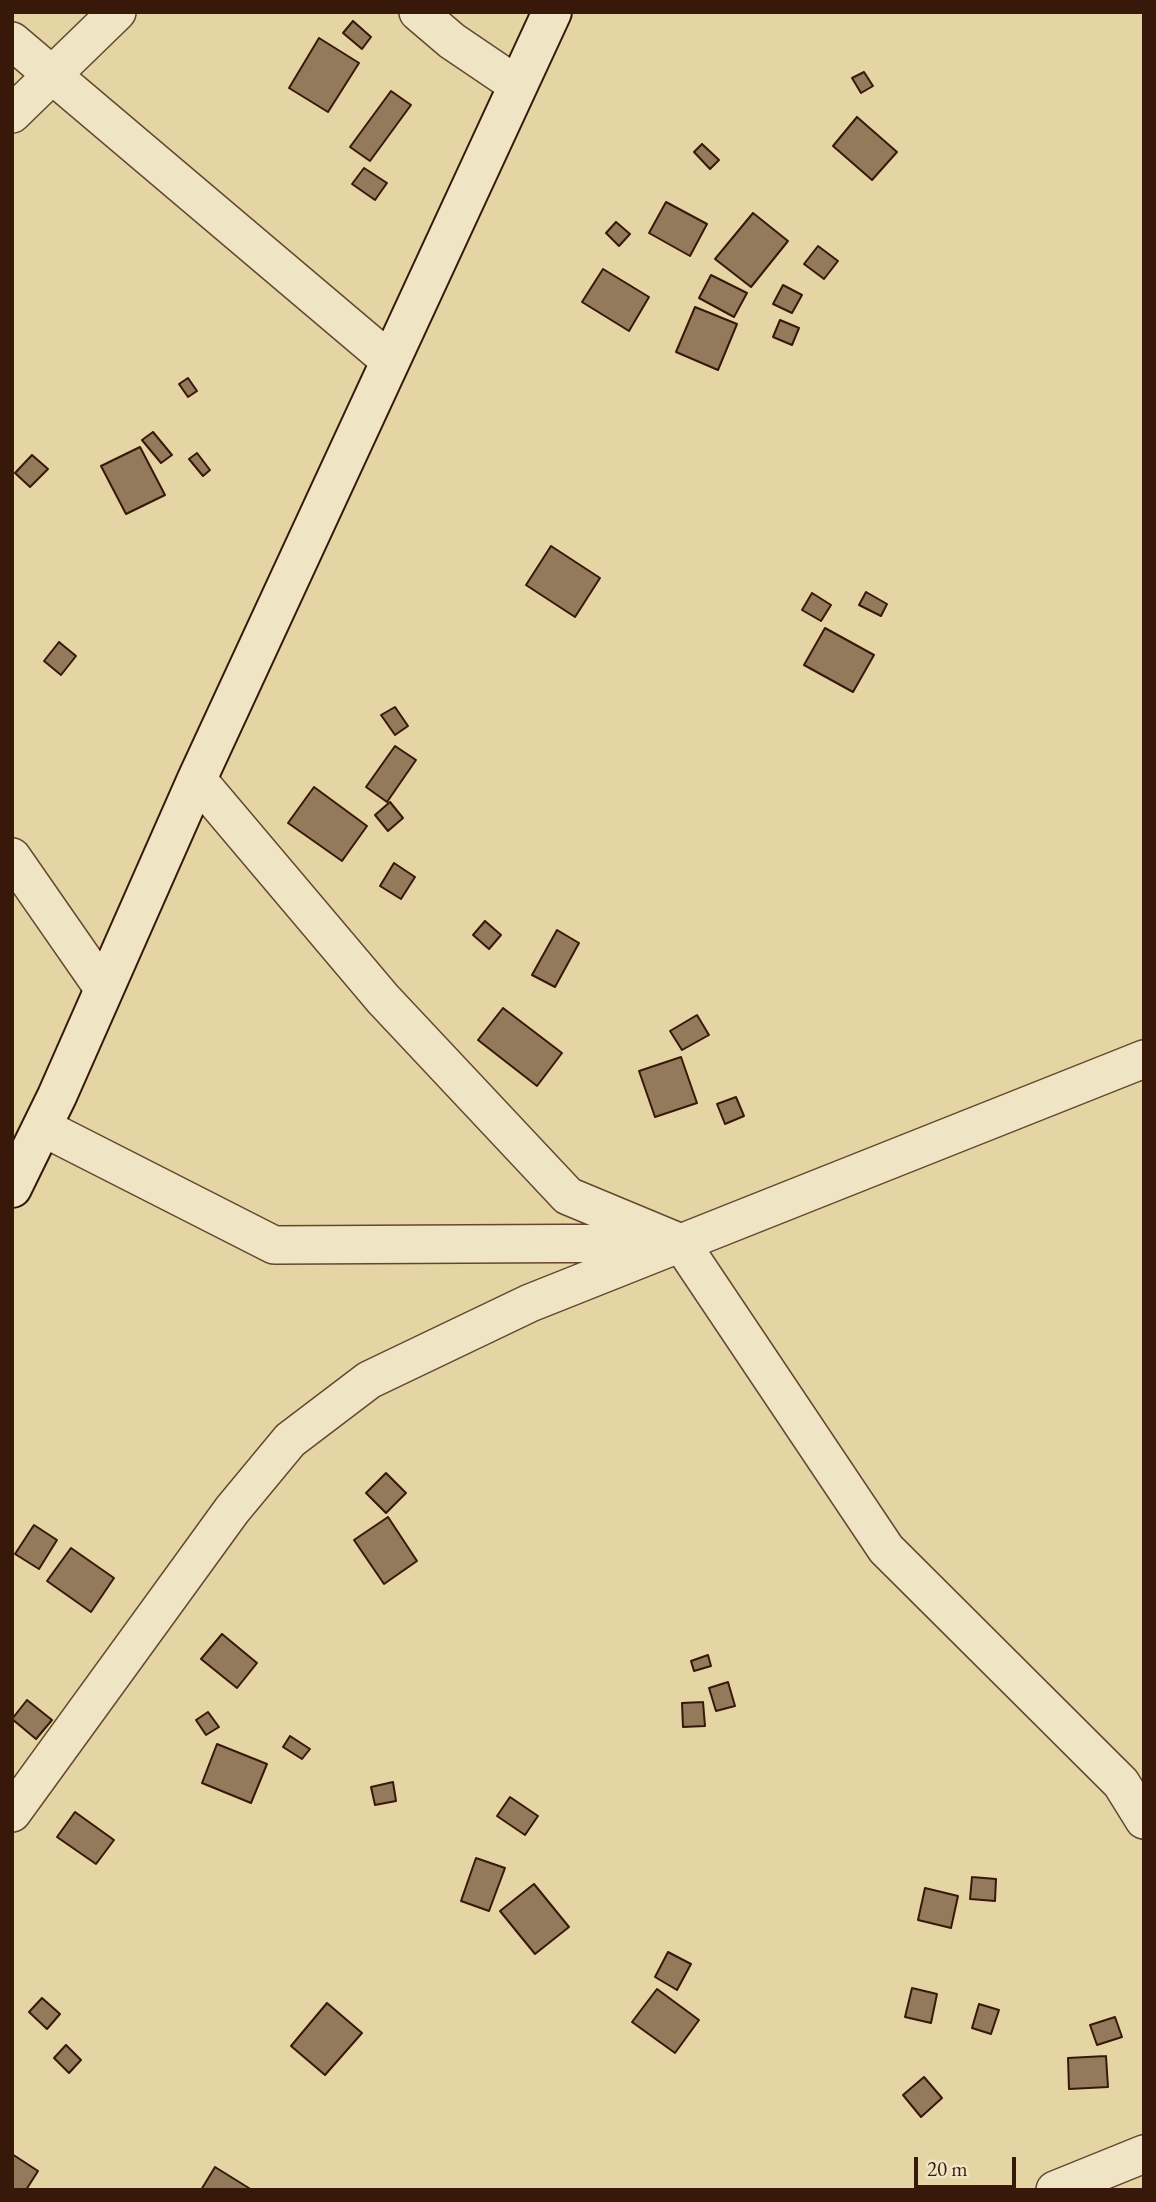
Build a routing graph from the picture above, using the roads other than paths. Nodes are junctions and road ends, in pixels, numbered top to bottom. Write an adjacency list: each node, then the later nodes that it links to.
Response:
1 (117, 12): 5 (street)
2 (418, 12): 6 (street)
3 (552, 12): 6 (main road)
4 (12, 41): 5 (street)
5 (52, 75): 7 (street); 8 (street)
6 (517, 85): 8 (main road)
7 (12, 114)
8 (390, 361): 9 (main road)
9 (197, 779): 11 (main road); 15 (street)
10 (12, 857): 11 (street)
11 (103, 988): 13 (main road)
12 (1141, 1050): 15 (street)
13 (41, 1127): 14 (main road); 15 (street)
14 (12, 1188)
15 (681, 1243): 16 (street); 18 (street)
16 (1087, 1749): 17 (street); 19 (street)
17 (1144, 1777)
18 (12, 1813)
19 (1144, 1820)
20 (1144, 2154): 21 (street)
21 (1055, 2190)

